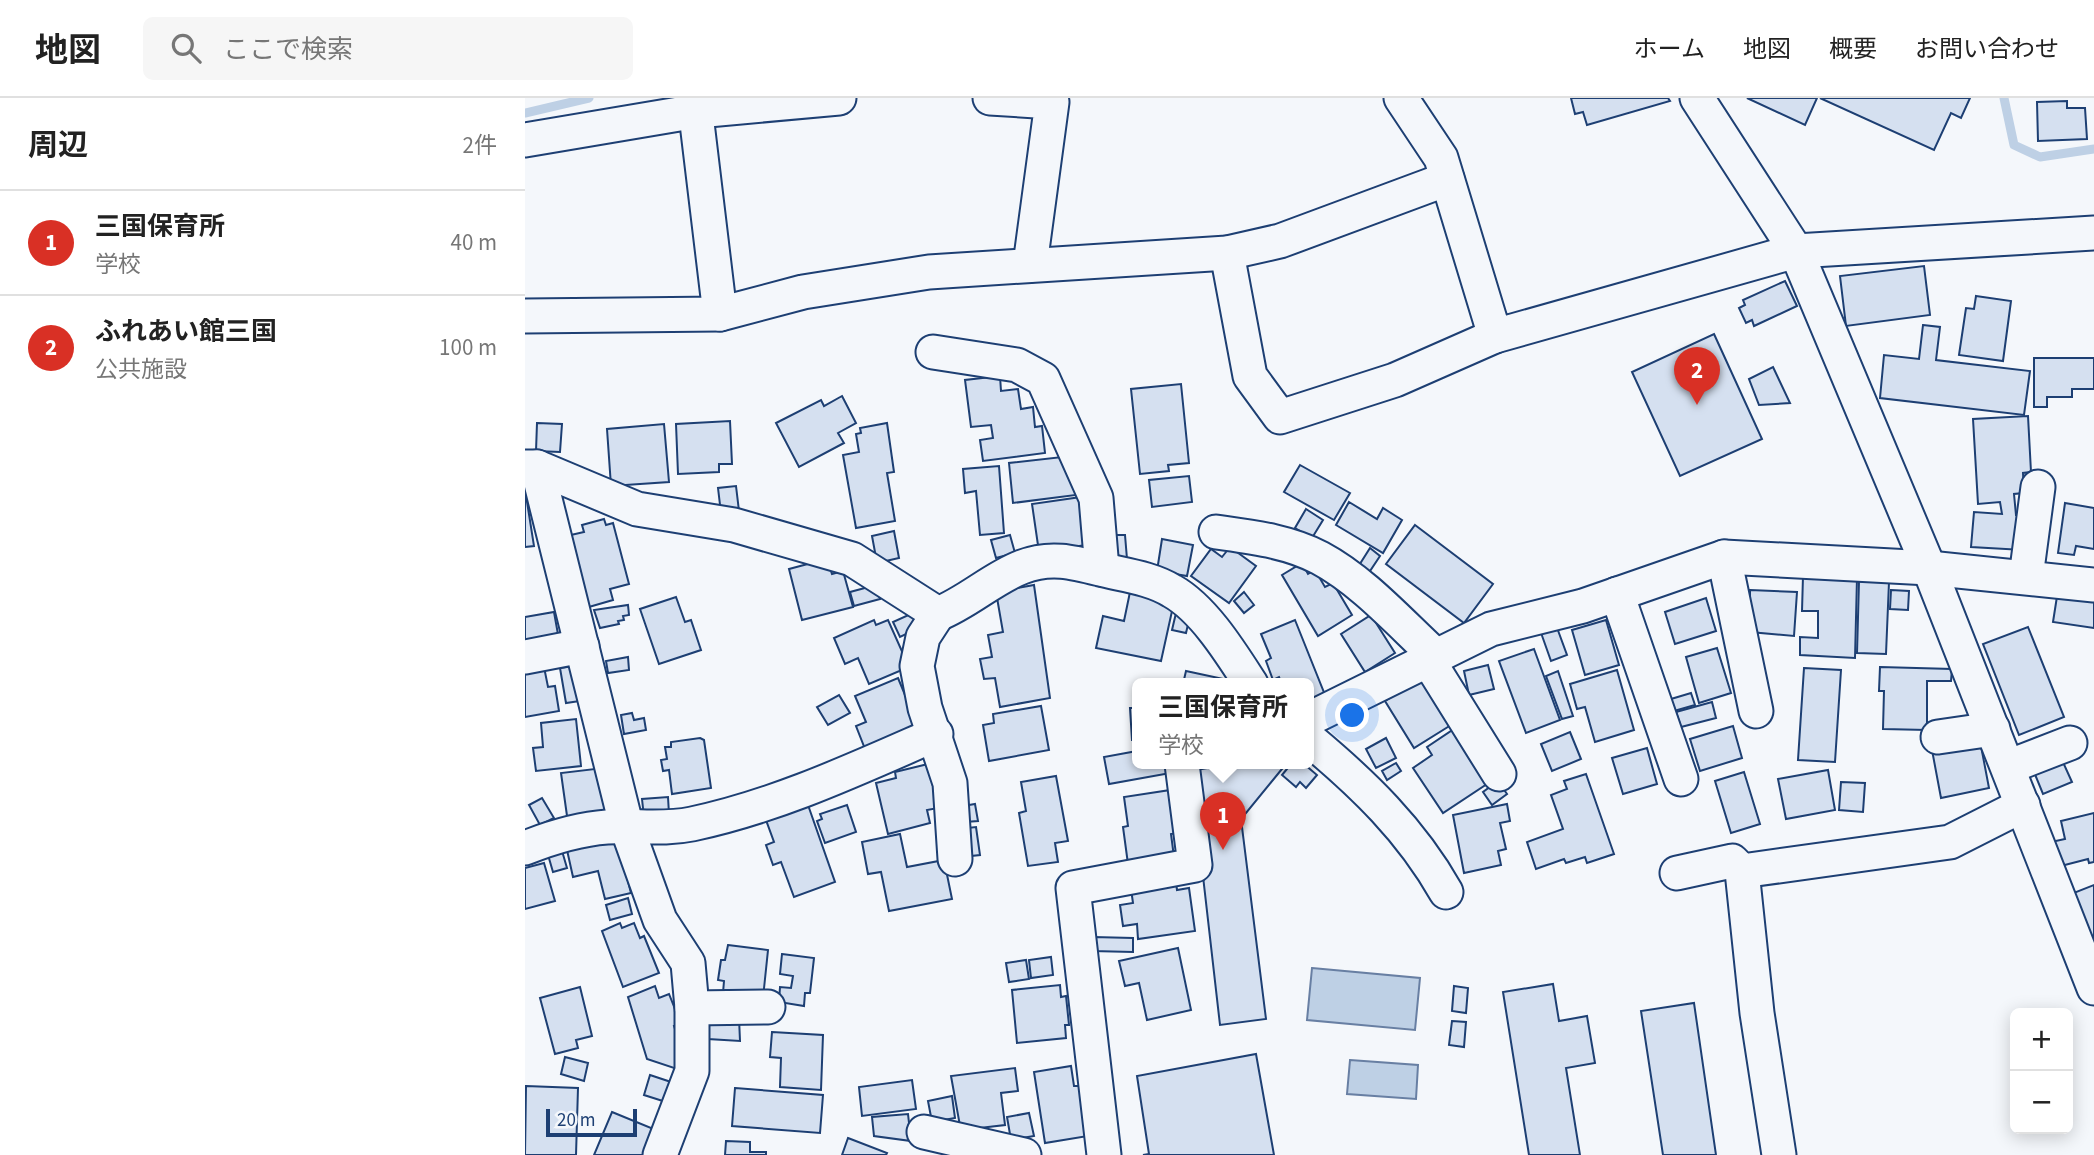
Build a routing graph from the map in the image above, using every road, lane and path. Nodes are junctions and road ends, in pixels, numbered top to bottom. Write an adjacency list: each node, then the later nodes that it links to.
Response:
1 (839, 98): 6 (street)
2 (990, 98): 5 (street)
3 (1401, 98): 8 (street)
4 (1697, 98): 10 (street)
5 (1055, 99): 12 (street)
6 (696, 105): 7 (street); 13 (street)
7 (525, 140)
8 (1447, 179): 11 (street); 15 (street)
9 (2094, 233): 10 (street)
10 (1796, 251): 15 (street); 21 (street)
11 (1227, 253): 12 (street); 15 (street)
12 (1030, 265): 13 (street)
13 (720, 314): 14 (street)
14 (525, 317)
15 (1495, 336)
16 (933, 352): 22 (street)
17 (531, 467): 26 (street); 27 (street)
18 (2038, 487): 23 (street)
19 (1216, 532): 29 (street)
20 (1724, 557): 21 (street); 25 (street); 31 (street)
21 (1929, 568): 23 (street); 33 (street)
22 (1103, 569): 26 (street); 30 (street)
23 (2026, 577): 24 (street)
24 (2094, 585)
25 (1618, 594): 29 (street); 41 (street)
26 (938, 614): 34 (street)
27 (582, 646): 28 (street); 43 (street)
28 (525, 657)
29 (1432, 658): 32 (street); 40 (street)
30 (1247, 678)
31 (1756, 711)
32 (1314, 717)
33 (1993, 729): 35 (street); 38 (street)
34 (936, 734): 43 (street); 45 (street)
35 (1938, 737)
36 (2070, 743): 38 (street)
37 (1314, 744): 48 (street)
38 (2008, 767): 42 (street)
39 (1183, 769): 53 (street)
40 (1499, 774)
41 (1681, 779)
42 (2023, 805): 46 (street); 49 (street)
43 (627, 828): 44 (street); 51 (street)
44 (525, 848)
45 (955, 859)
46 (1742, 871): 47 (street); 56 (street)
47 (1677, 873)
48 (1446, 892)
49 (2094, 988)
50 (768, 1007): 51 (street)
51 (692, 1009): 54 (street)
52 (924, 1132): 55 (street)
53 (1095, 1154)
54 (660, 1155)
55 (1024, 1155)
56 (1779, 1155)

